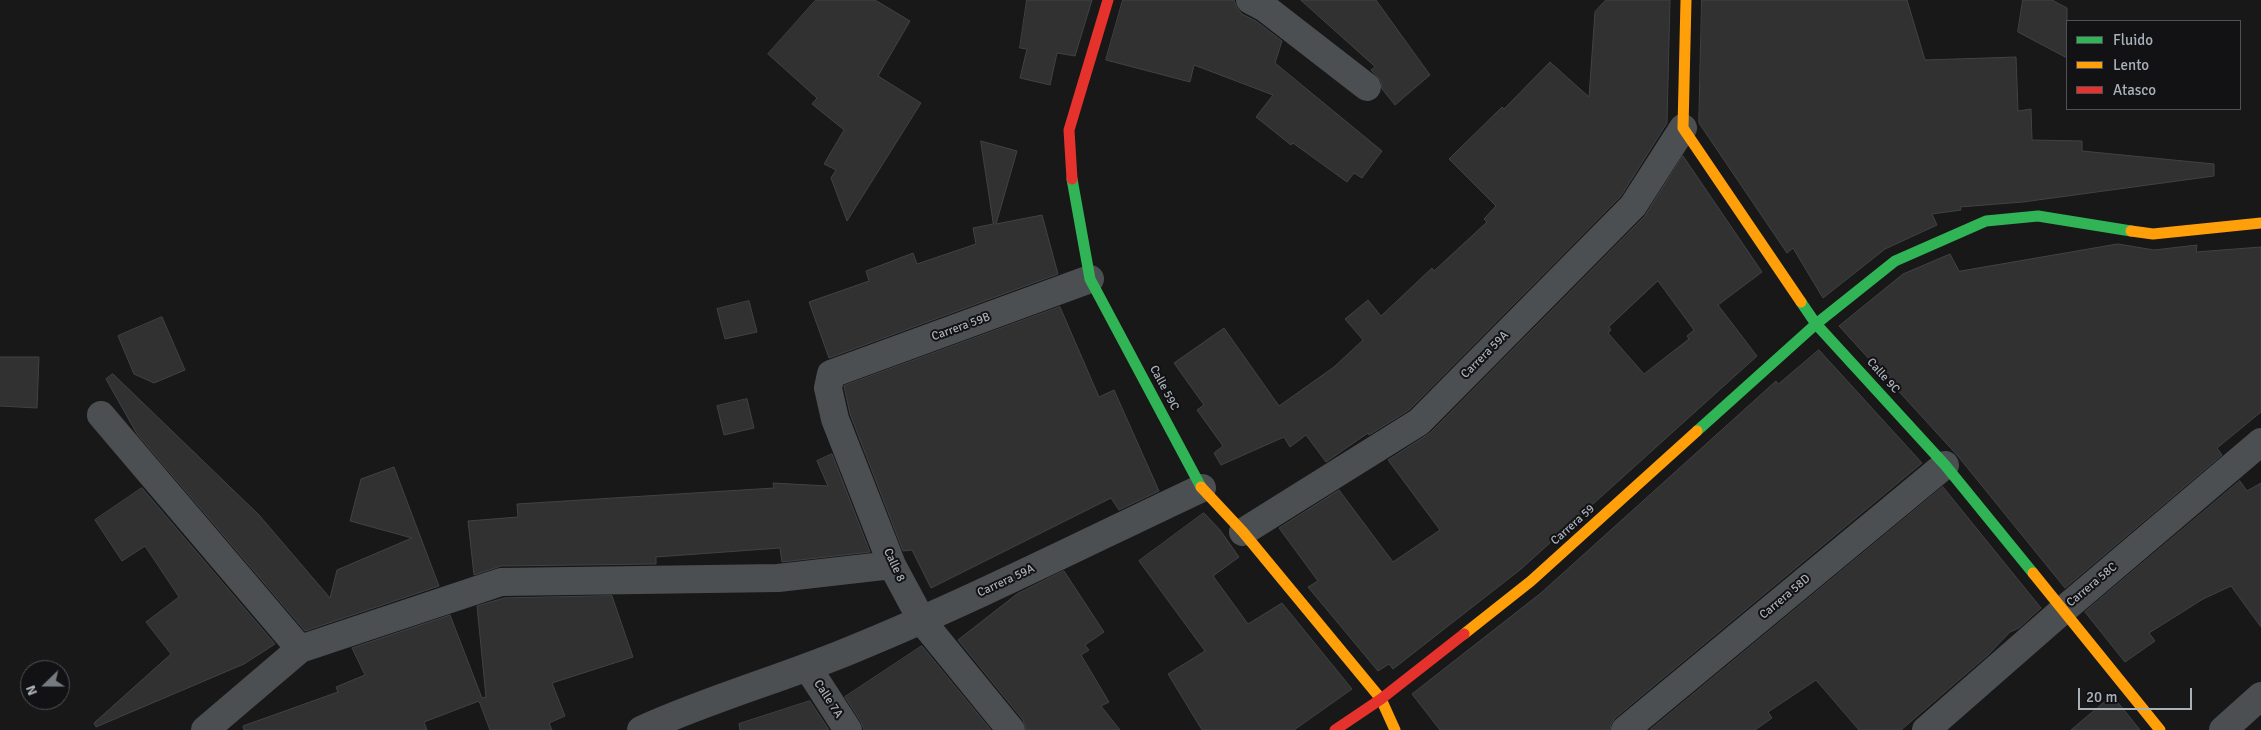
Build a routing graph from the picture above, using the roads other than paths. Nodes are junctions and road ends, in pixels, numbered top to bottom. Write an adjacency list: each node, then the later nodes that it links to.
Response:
1 (1108, 0): 7 (street, Calle 59C)
2 (1250, 0): 4 (street)
3 (1686, 0): 5 (street)
4 (1367, 87)
5 (1682, 128): 8 (street, Calle 9C); 14 (street, Carrera 59A)
6 (2261, 223): 8 (street, Carrera 59)
7 (1090, 279): 9 (street, Carrera 59B); 13 (street, Calle 59C)
8 (1816, 324): 12 (street, Calle 9C); 21 (street, Carrera 59)
9 (832, 374): 15 (street, Calle 8)
10 (101, 414): 18 (street)
11 (2261, 442): 16 (street, Carrera 58C)
12 (1945, 465): 16 (street, Calle 9C); 28 (street, Carrera 58D)
13 (1202, 488): 14 (street, Calle 59C); 17 (street, Carrera 59A)
14 (1243, 532): 21 (street, Calle 59C)
15 (892, 565): 17 (street, Calle 8); 18 (street)
16 (2062, 611): 29 (street, Carrera 58C); 30 (street, Calle 9C)
17 (922, 621): 19 (street, Carrera 59A); 25 (street, Calle 8)
18 (300, 650): 22 (street)
19 (808, 668): 23 (street, Carrera 59A); 24 (street, Calle 7A)
20 (2261, 696): 31 (street)
21 (1381, 699): 26 (street, Carrera 59); 27 (street, Calle 59C)
22 (205, 730)
23 (641, 730)
24 (848, 730)
25 (1011, 730)
26 (1335, 730)
27 (1395, 730)
28 (1625, 730)
29 (1926, 730)
30 (2160, 730)
31 (2224, 730)

